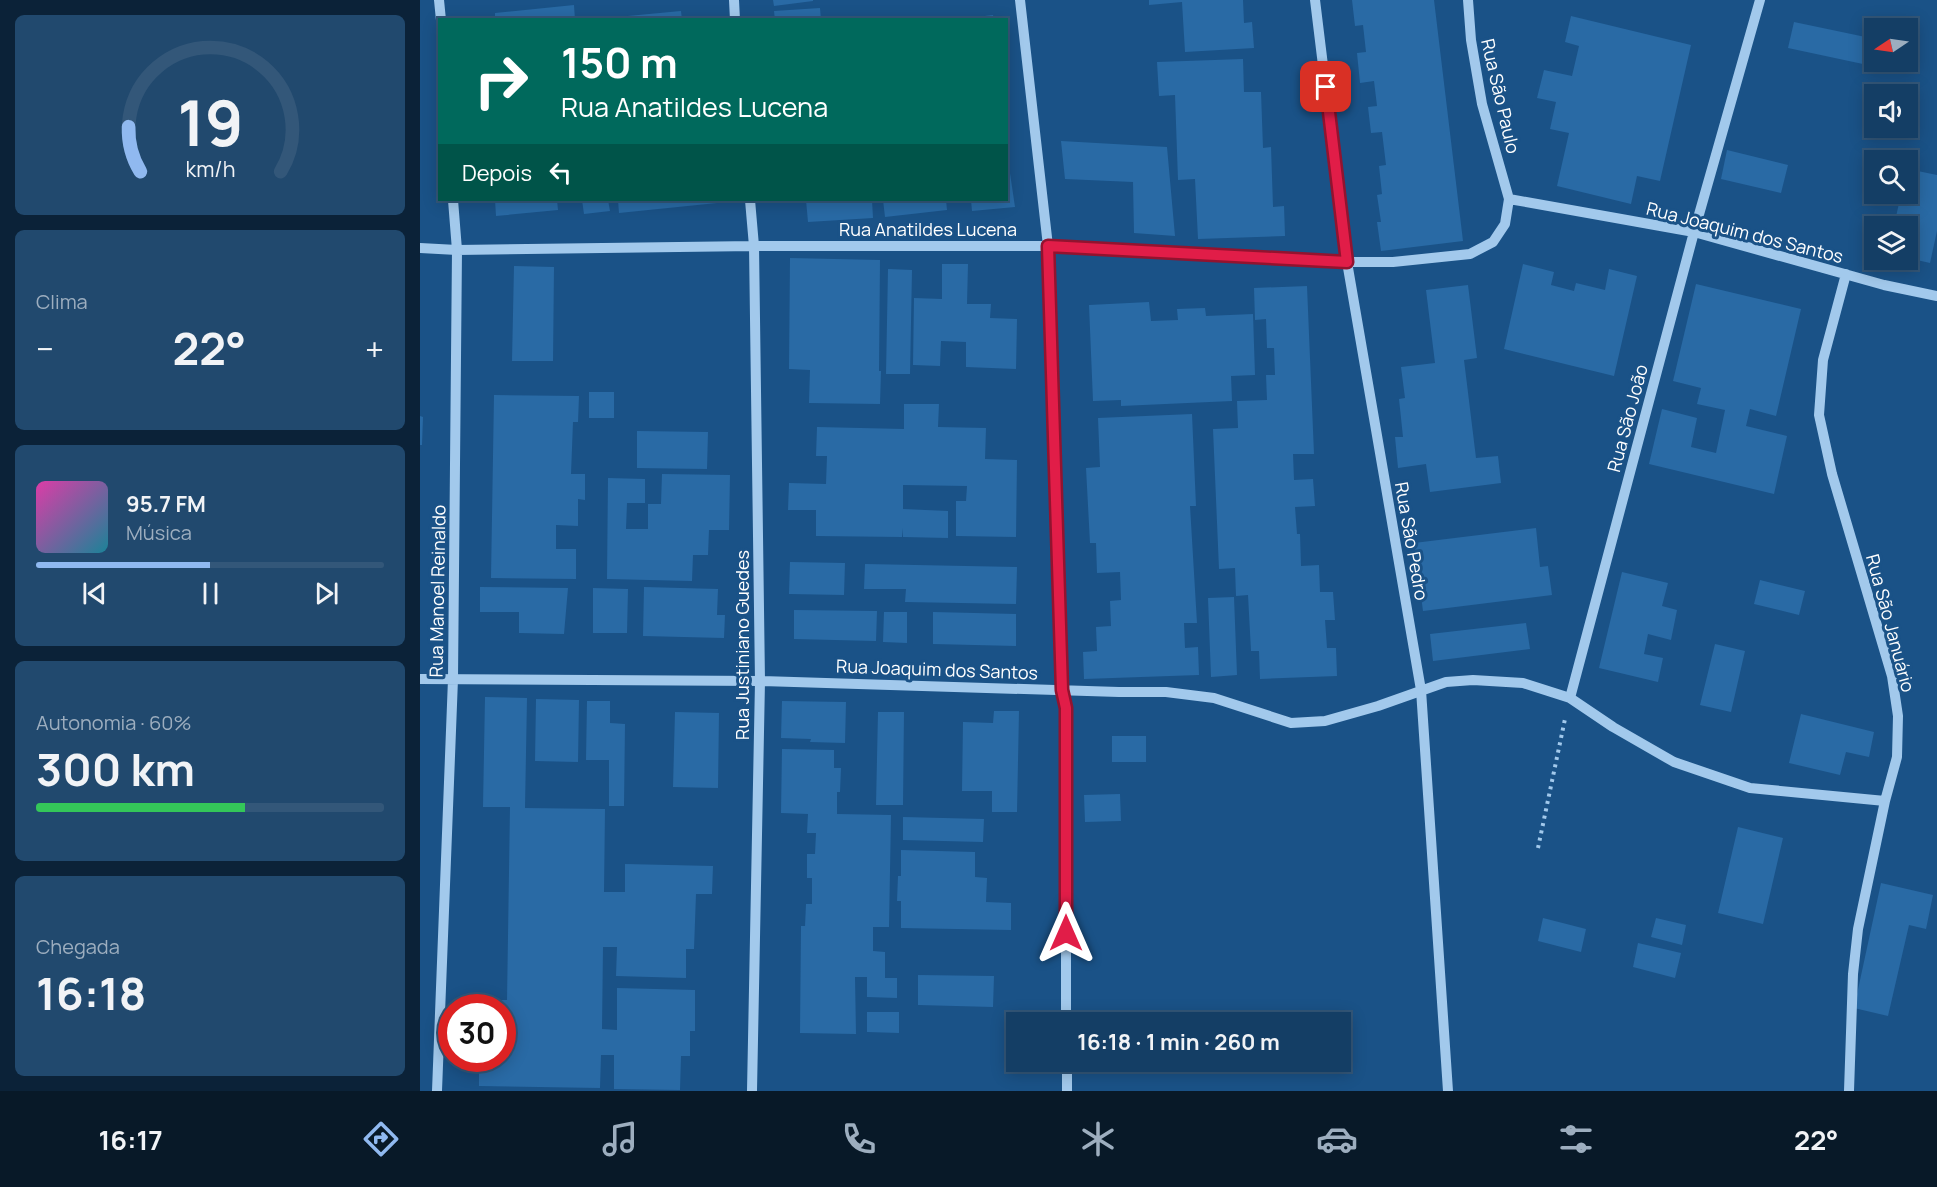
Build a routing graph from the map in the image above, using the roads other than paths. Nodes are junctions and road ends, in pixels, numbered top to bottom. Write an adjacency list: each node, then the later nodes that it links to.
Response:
1 (439, 0): 7 (street)
2 (734, 0): 8 (street)
3 (1020, 0): 14 (street)
4 (1315, 0): 17 (street, Rua São Pedro)
5 (1468, 0): 9 (street, Rua São Paulo)
6 (1760, 0): 12 (street, Rua São João)
7 (441, 18)
8 (735, 18)
9 (1509, 199): 12 (street, Rua Joaquim dos Santos); 17 (street, Rua Anatildes Lucena)
10 (453, 201): 16 (street, Rua Manoel Reinaldo)
11 (750, 201): 13 (street, Rua Justiniano Guedes)
12 (1694, 232): 18 (street, Rua Joaquim dos Santos); 25 (street, Rua São João)
13 (754, 246): 14 (street, Rua Anatildes Lucena); 16 (street, Rua Anatildes Lucena); 22 (street, Rua Justiniano Guedes)
14 (1048, 246): 17 (street, Rua Anatildes Lucena); 23 (street)
15 (420, 249): 16 (street, Rua Anatildes Lucena)
16 (457, 250): 21 (street, Rua Manoel Reinaldo)
17 (1347, 262): 24 (street, Rua São Pedro)
18 (1846, 274): 19 (street, Rua Joaquim dos Santos); 26 (street, Rua São Januário)
19 (1937, 296)
20 (420, 678): 21 (street, Rua Joaquim dos Santos)
21 (453, 679): 22 (street, Rua Joaquim dos Santos); 29 (street, Rua Manoel Reinaldo)
22 (760, 681): 23 (street, Rua Joaquim dos Santos); 30 (street, Rua Justiniano Guedes)
23 (1062, 690): 24 (street, Rua Joaquim dos Santos); 27 (street)
24 (1421, 690): 25 (street, Rua Joaquim dos Santos); 32 (street, Rua São Pedro)
25 (1570, 698): 26 (street, Rua Joaquim dos Santos)
26 (1885, 801): 33 (street, Rua São Januário)
27 (1066, 1012)
28 (1066, 1072): 31 (street)
29 (437, 1091)
30 (752, 1091)
31 (1067, 1091)
32 (1448, 1091)
33 (1849, 1091)

